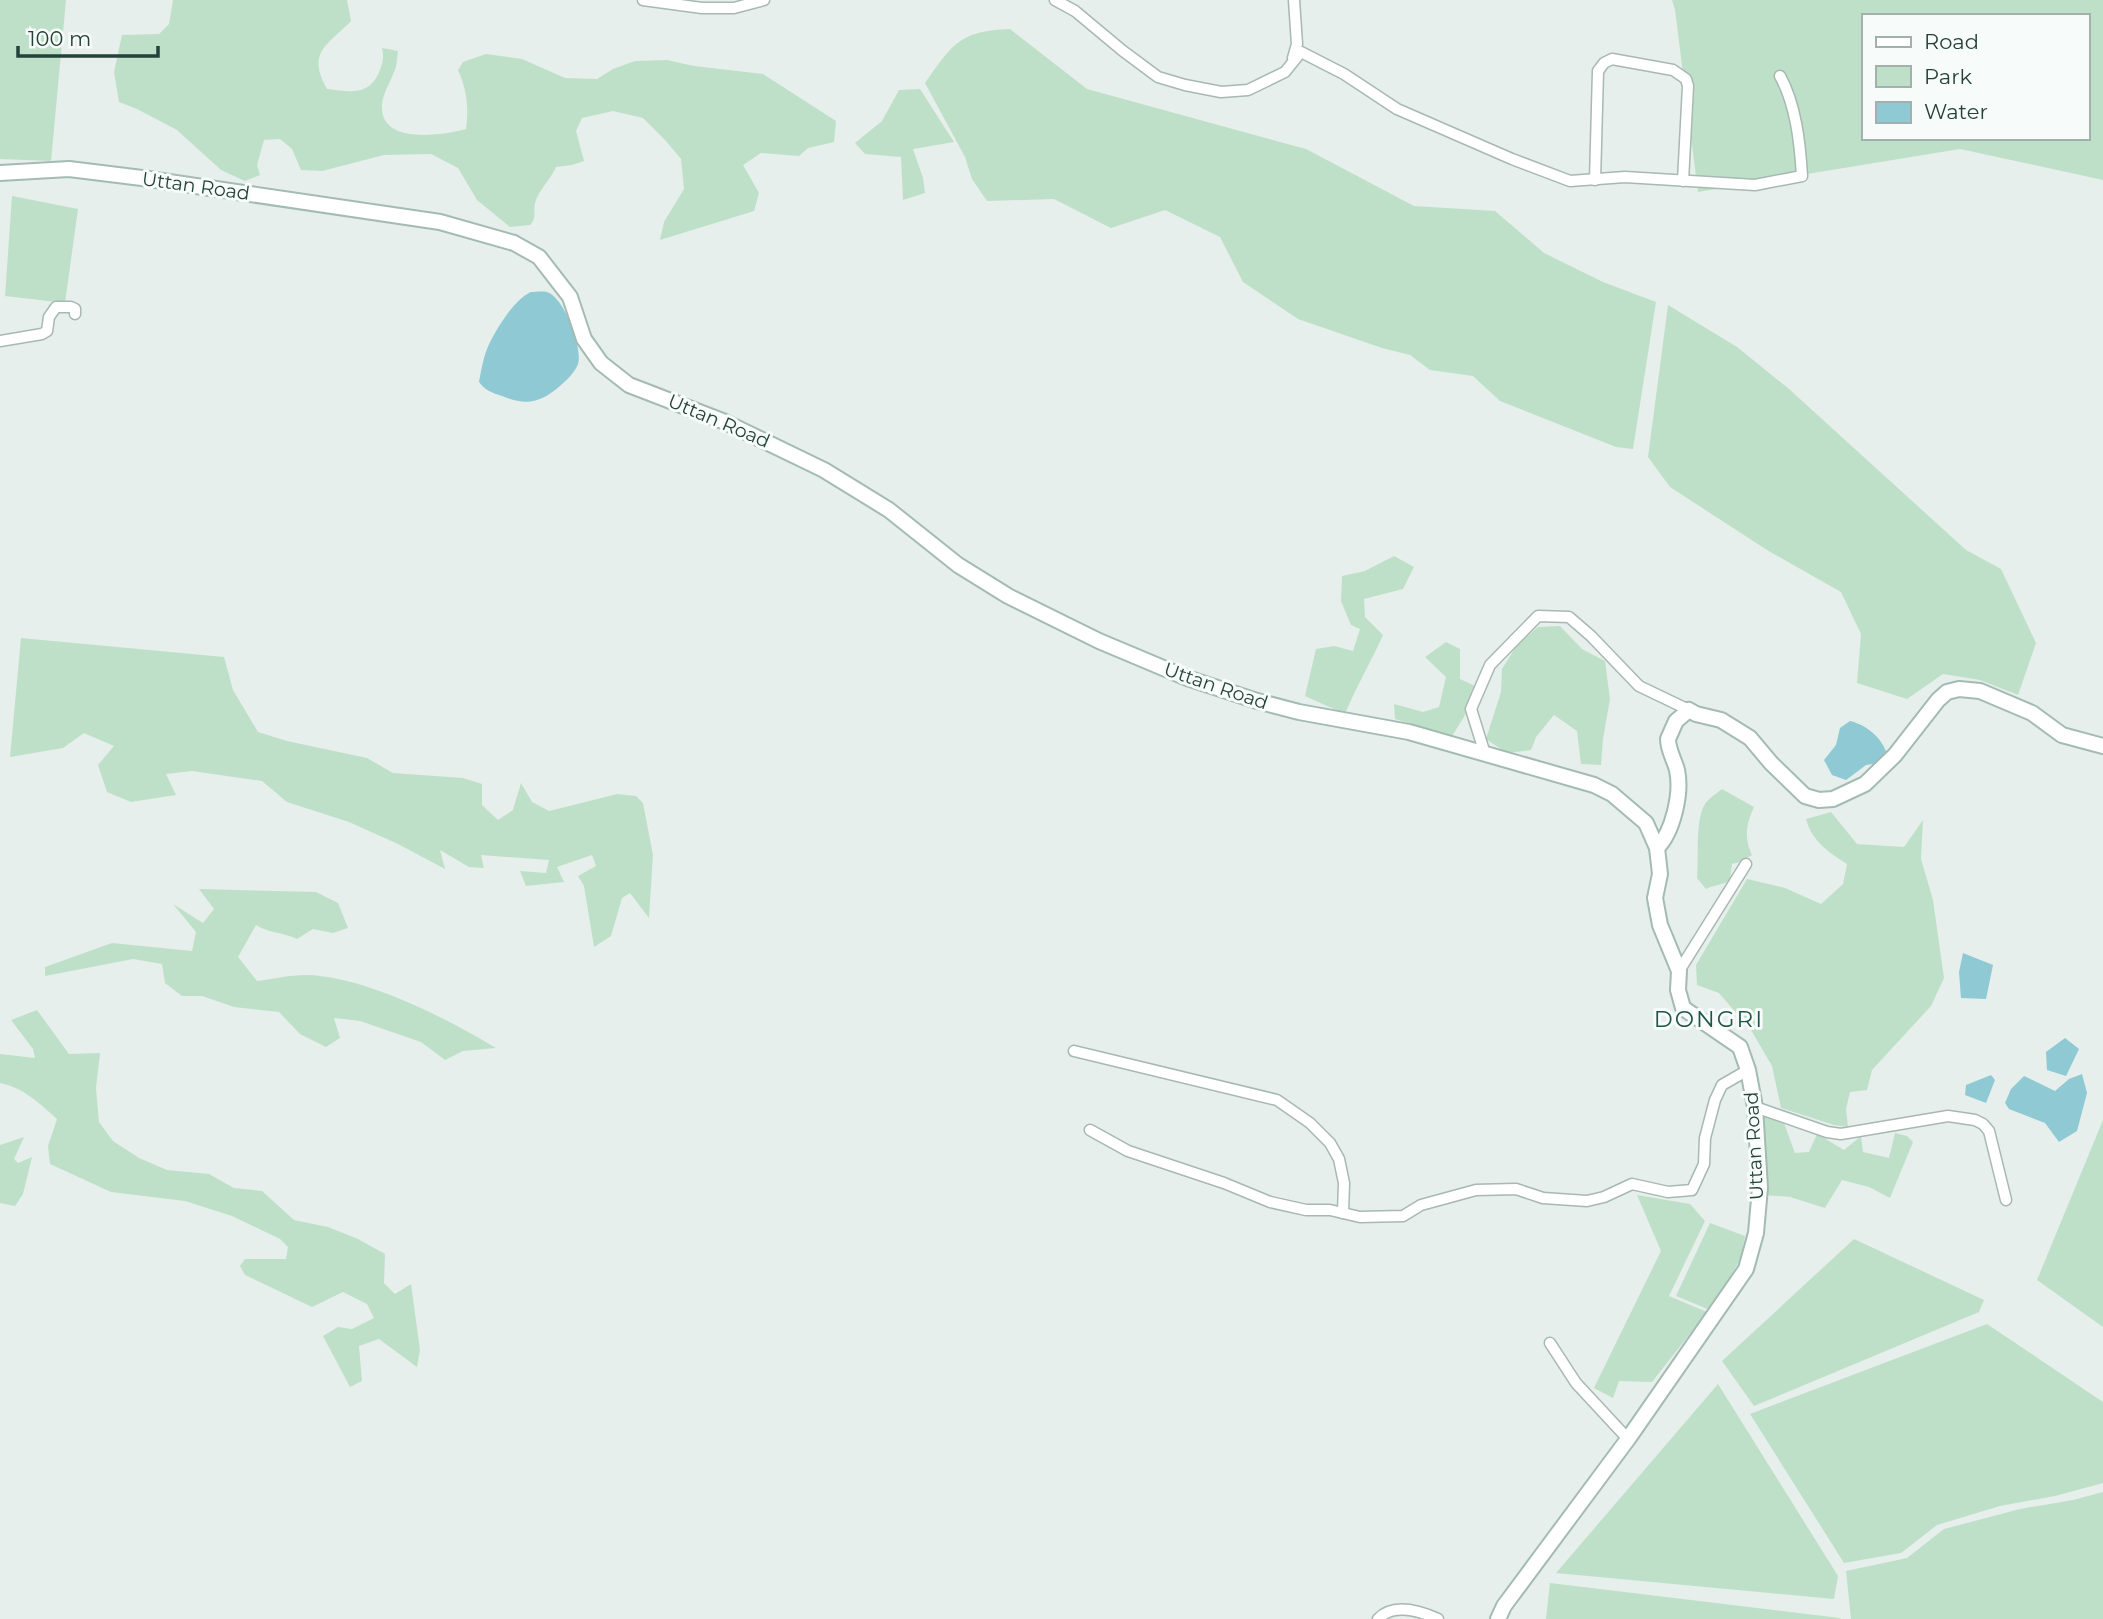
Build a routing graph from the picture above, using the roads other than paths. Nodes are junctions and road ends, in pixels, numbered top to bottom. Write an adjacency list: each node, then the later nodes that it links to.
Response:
1 (643, 0): 5 (street)
2 (764, 0): 5 (street)
3 (1055, 0): 6 (street)
4 (1294, 0): 6 (street)
5 (672, 3)
6 (1290, 65): 9 (street)
7 (1780, 76): 10 (street)
8 (0, 173): 15 (main road, Uttan Road)
9 (1595, 180): 10 (street); 10 (street)
10 (1683, 181)
11 (75, 314): 12 (street)
12 (0, 341)
13 (1689, 710): 14 (main road); 15 (street); 16 (main road)
14 (2103, 746)
15 (1485, 754): 16 (main road, Uttan Road)
16 (1657, 848): 18 (main road, Uttan Road)
17 (1746, 864): 18 (street)
18 (1679, 971): 20 (main road, Uttan Road)
19 (1074, 1051): 24 (street)
20 (1748, 1070): 21 (main road, Uttan Road); 24 (street)
21 (1755, 1107): 23 (street); 26 (main road, Uttan Road)
22 (1090, 1130): 24 (street)
23 (2006, 1200)
24 (1343, 1213)
25 (1550, 1343): 26 (street)
26 (1628, 1439): 29 (main road, Uttan Road)
27 (1378, 1619): 28 (street)
28 (1438, 1619)
29 (1498, 1619)

